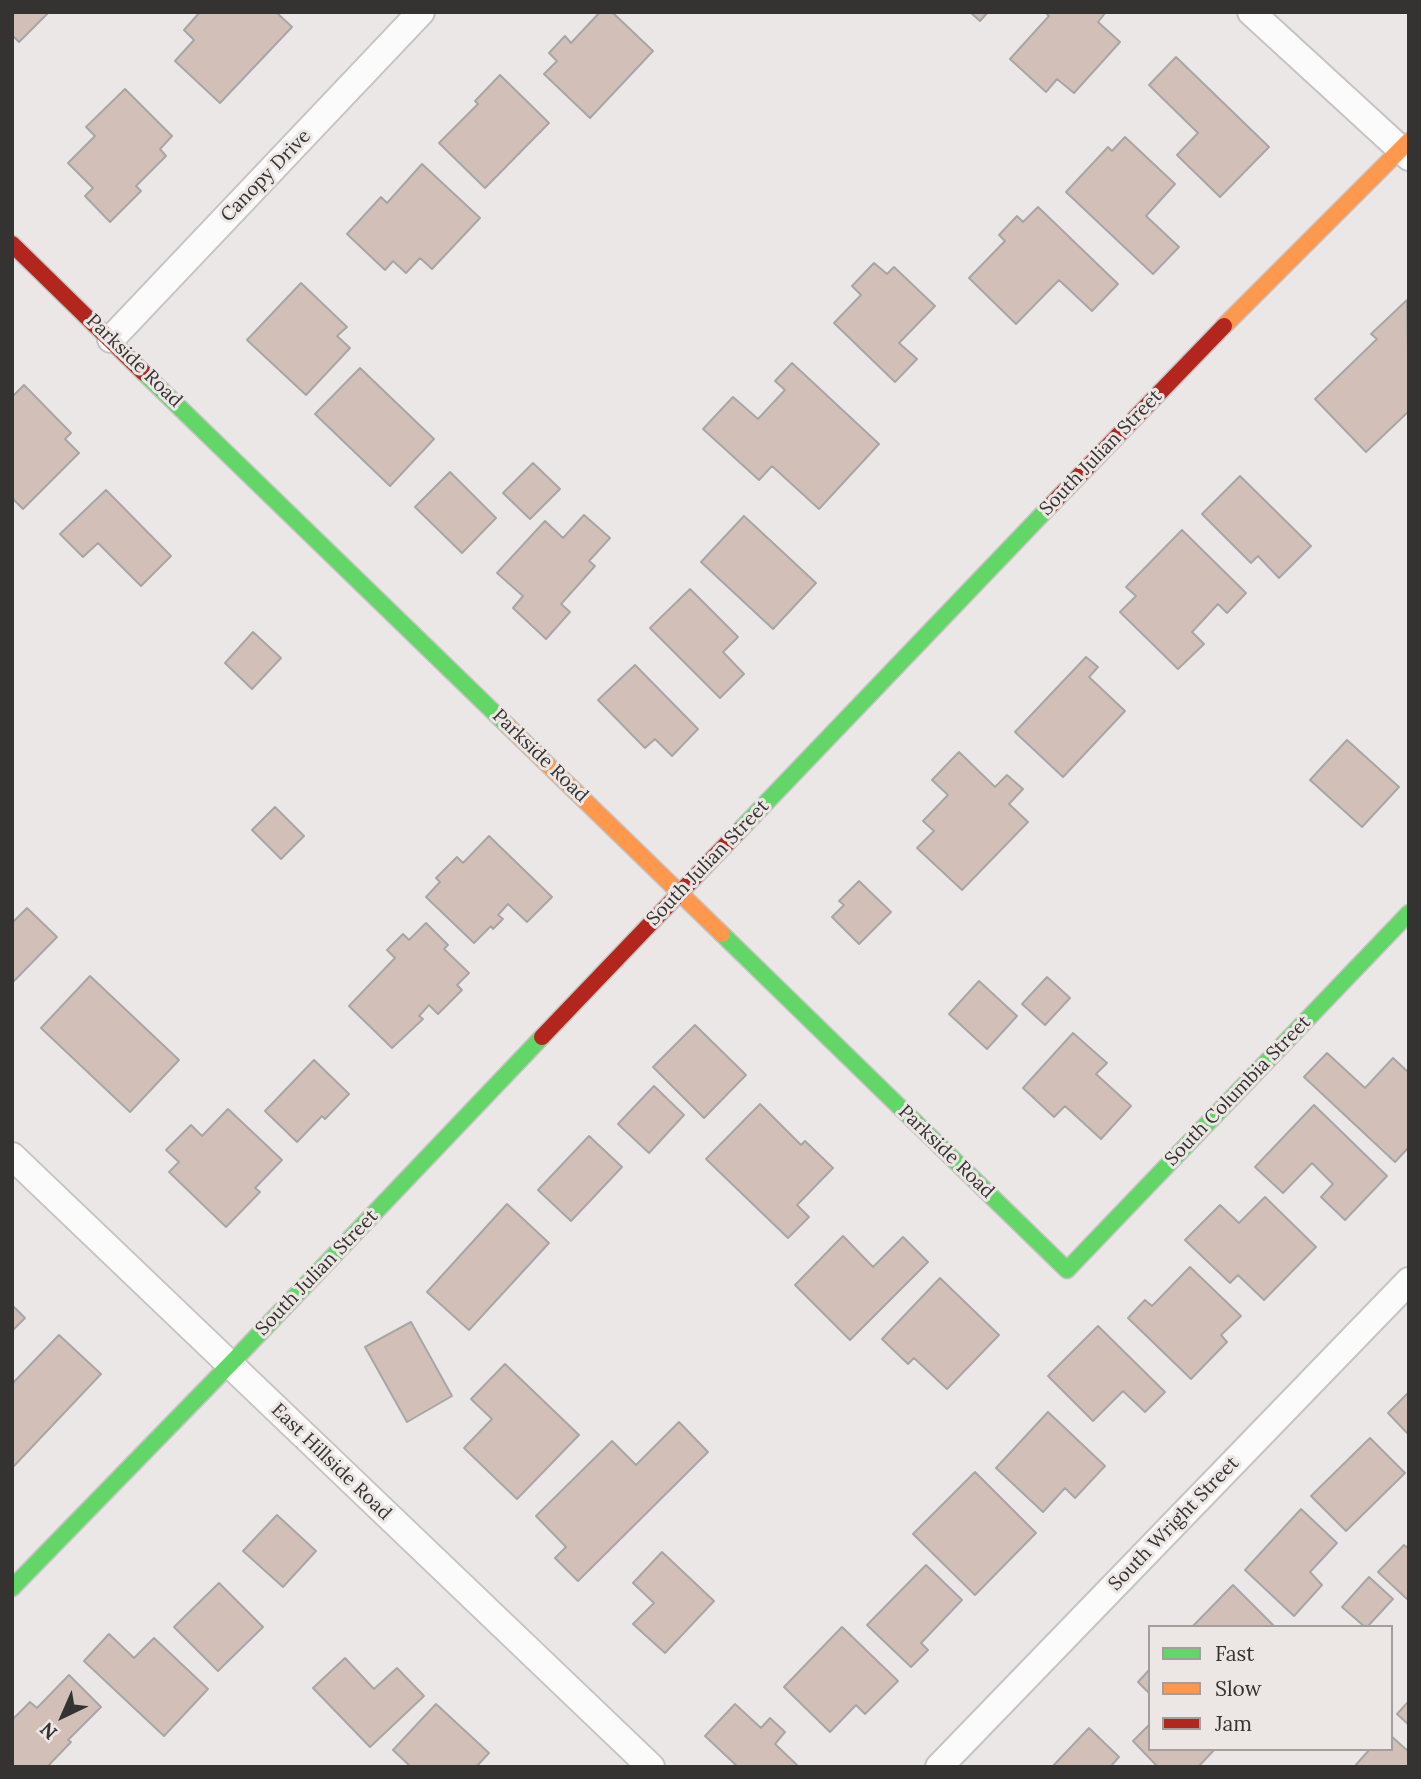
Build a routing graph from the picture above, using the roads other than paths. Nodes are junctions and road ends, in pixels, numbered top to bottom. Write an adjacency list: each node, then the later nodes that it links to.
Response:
1 (421, 12): 5 (street, Canopy Drive)
2 (1251, 12): 3 (street)
3 (1406, 149): 6 (street, South Julian Street)
4 (12, 244): 5 (street, Parkside Road)
5 (110, 339): 6 (street, Parkside Road)
6 (679, 892): 9 (street, Parkside Road); 11 (street, South Julian Street)
7 (1409, 913): 9 (street, South Columbia Street)
8 (12, 1156): 11 (street, East Hillside Road)
9 (1067, 1270)
10 (1409, 1281): 14 (street, South Wright Street)
11 (229, 1365): 12 (street, South Julian Street); 13 (street, East Hillside Road)
12 (12, 1588)
13 (651, 1767)
14 (939, 1767)

